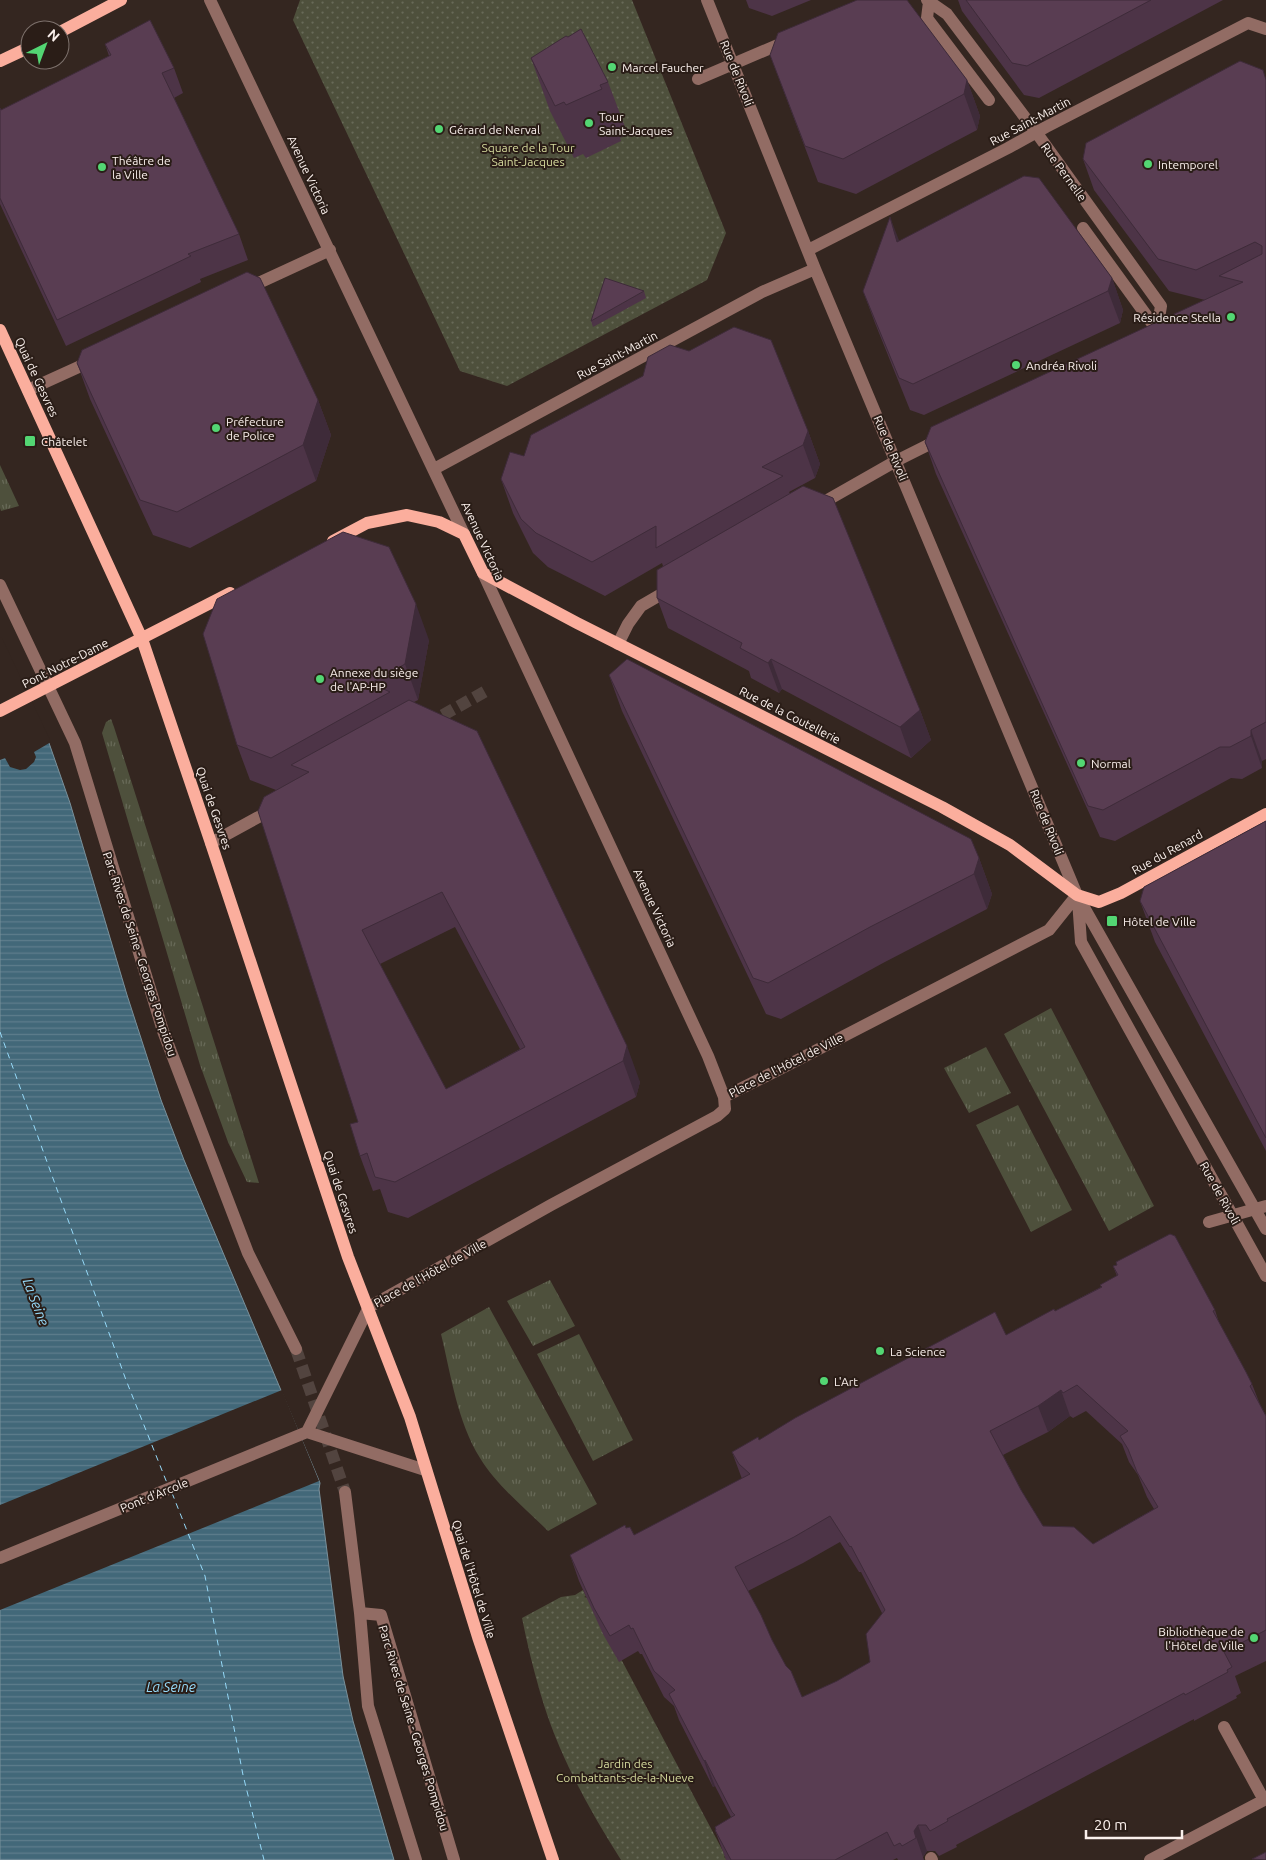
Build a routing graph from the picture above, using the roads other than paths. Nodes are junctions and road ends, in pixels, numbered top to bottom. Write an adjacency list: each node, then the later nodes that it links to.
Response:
1 (121, 0): 5 (main road)
2 (210, 0): 15 (street, Avenue Victoria)
3 (707, 0): 10 (street, Rue de Rivoli)
4 (928, 1): 12 (street); 13 (street, Rue Pernelle)
5 (70, 27)
6 (1266, 29): 13 (street, Rue Saint-Martin)
7 (796, 38): 10 (street)
8 (20, 52): 9 (main road)
9 (0, 61)
10 (739, 62): 11 (street); 16 (street, Rue de Rivoli)
11 (698, 79)
12 (989, 100)
13 (1036, 132): 16 (street, Rue Saint-Martin); 21 (street, Rue Pernelle)
14 (1083, 228): 21 (street)
15 (330, 250): 18 (street); 26 (street, Avenue Victoria)
16 (808, 250): 17 (street, Rue de Rivoli)
17 (816, 269): 25 (street, Rue de Rivoli); 26 (street, Rue Saint-Martin)
18 (233, 295)
19 (1175, 323): 21 (street)
20 (0, 330): 23 (main road, Quai de Gesvres)
21 (1152, 333)
22 (102, 356): 23 (street)
23 (28, 390): 34 (main road, Quai de Gesvres)
24 (947, 436): 25 (street)
25 (896, 461): 27 (street); 40 (street, Rue de Rivoli)
26 (434, 469): 28 (street, Avenue Victoria)
27 (805, 513)
28 (464, 534): 29 (main road); 30 (main road, Avenue Victoria)
29 (325, 545)
30 (483, 574): 35 (main road, Rue de la Coutellerie); 41 (street, Avenue Victoria)
31 (684, 581): 35 (street)
32 (0, 585): 48 (street, Parc Rives de Seine - Georges Pompidou)
33 (239, 588): 34 (main road)
34 (142, 639): 36 (main road, Pont Notre-Dame); 39 (main road, Quai de Gesvres)
35 (618, 644): 40 (main road, Rue de la Coutellerie)
36 (0, 711)
37 (289, 800): 39 (street)
38 (1266, 814): 40 (main road, Rue du Renard)
39 (211, 843): 47 (main road, Quai de Gesvres)
40 (1077, 895): 41 (street, Place de l'Hôtel de Ville); 42 (street, Rue de Rivoli); 43 (street, Rue de Rivoli)
41 (724, 1097): 47 (street, Place de l'Hôtel de Ville)
42 (1261, 1207): 43 (street); 45 (street, Rue de Rivoli)
43 (1233, 1215): 44 (street); 46 (street, Rue de Rivoli)
44 (1209, 1222)
45 (1266, 1229)
46 (1266, 1276)
47 (368, 1308): 49 (street); 50 (main road, Quai de l'Hôtel de Ville)
48 (296, 1349)
49 (307, 1432): 50 (street); 52 (street, Pont d'Arcole)
50 (425, 1470): 58 (main road, Quai de l'Hôtel de Ville)
51 (345, 1492): 53 (street, Parc Rives de Seine - Georges Pompidou)
52 (0, 1558)
53 (360, 1613): 56 (street, Parc Rives de Seine - Georges Pompidou); 57 (street, Parc Rives de Seine - Georges Pompidou)
54 (1224, 1727): 55 (street)
55 (1265, 1800): 59 (street)
56 (416, 1860)
57 (454, 1860)
58 (553, 1860)
59 (1150, 1860)

